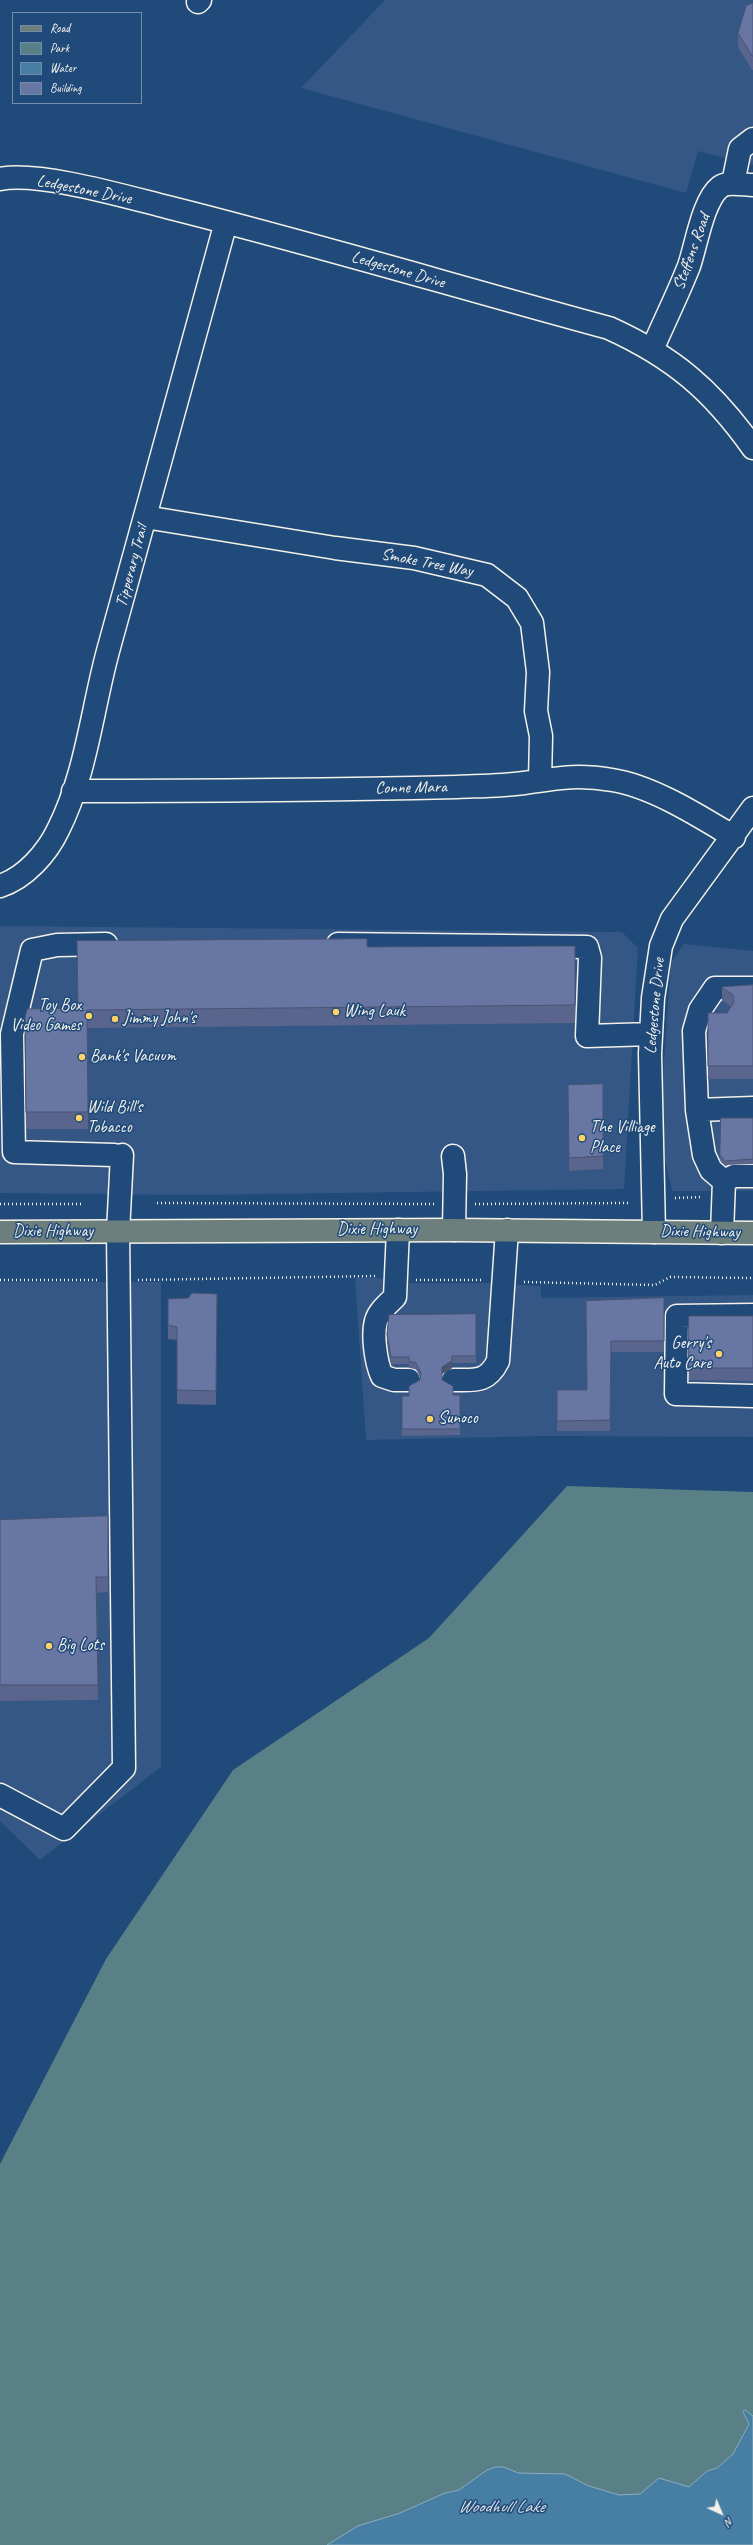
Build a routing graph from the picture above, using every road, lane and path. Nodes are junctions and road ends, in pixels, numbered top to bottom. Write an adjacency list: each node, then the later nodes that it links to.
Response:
1 (753, 139): 3 (street)
2 (0, 179): 4 (street, Ledgestone Drive)
3 (743, 184): 5 (street, Steffens Road)
4 (226, 222): 5 (street, Ledgestone Drive); 7 (street, Tipperary Trail)
5 (652, 350): 6 (street, Ledgestone Drive)
6 (753, 448)
7 (145, 517): 8 (street, Smoke Tree Way); 9 (street, Tipperary Trail)
8 (540, 780): 9 (street, Conne Mara); 11 (street, Conne Mara)
9 (73, 791): 12 (street, Tipperary Trail)
10 (753, 808): 11 (street, Ledgestone Drive)
11 (734, 837): 18 (street, Ledgestone Drive)
12 (0, 886)
13 (128, 944): 33 (street)
14 (318, 944): 18 (street)
15 (753, 988): 16 (street)
16 (699, 1014): 17 (street); 20 (street)
17 (722, 1015)
18 (651, 1034): 34 (street, Ledgestone Drive)
19 (753, 1108): 20 (street)
20 (697, 1110): 23 (street)
21 (453, 1156): 28 (street)
22 (753, 1176): 23 (street)
23 (724, 1181): 35 (street)
24 (157, 1203): 28 (path)
25 (629, 1203): 28 (path)
26 (0, 1204): 27 (path)
27 (82, 1204)
28 (454, 1204): 30 (street)
29 (398, 1230): 30 (main road, Dixie Highway); 33 (main road, Dixie Highway); 38 (street)
30 (454, 1230): 31 (main road, Dixie Highway)
31 (507, 1230): 34 (main road, Dixie Highway); 41 (street)
32 (0, 1232): 33 (main road, Dixie Highway)
33 (118, 1232): 40 (street)
34 (654, 1232): 35 (main road, Dixie Highway)
35 (722, 1233): 36 (main road, Dixie Highway)
36 (753, 1233)
37 (753, 1278): 41 (path)
38 (397, 1279): 40 (path); 41 (path); 43 (street)
39 (0, 1280): 40 (path)
40 (119, 1280): 46 (street)
41 (504, 1281): 44 (street)
42 (753, 1315): 45 (street)
43 (409, 1380)
44 (452, 1380)
45 (753, 1396)
46 (0, 1795)

